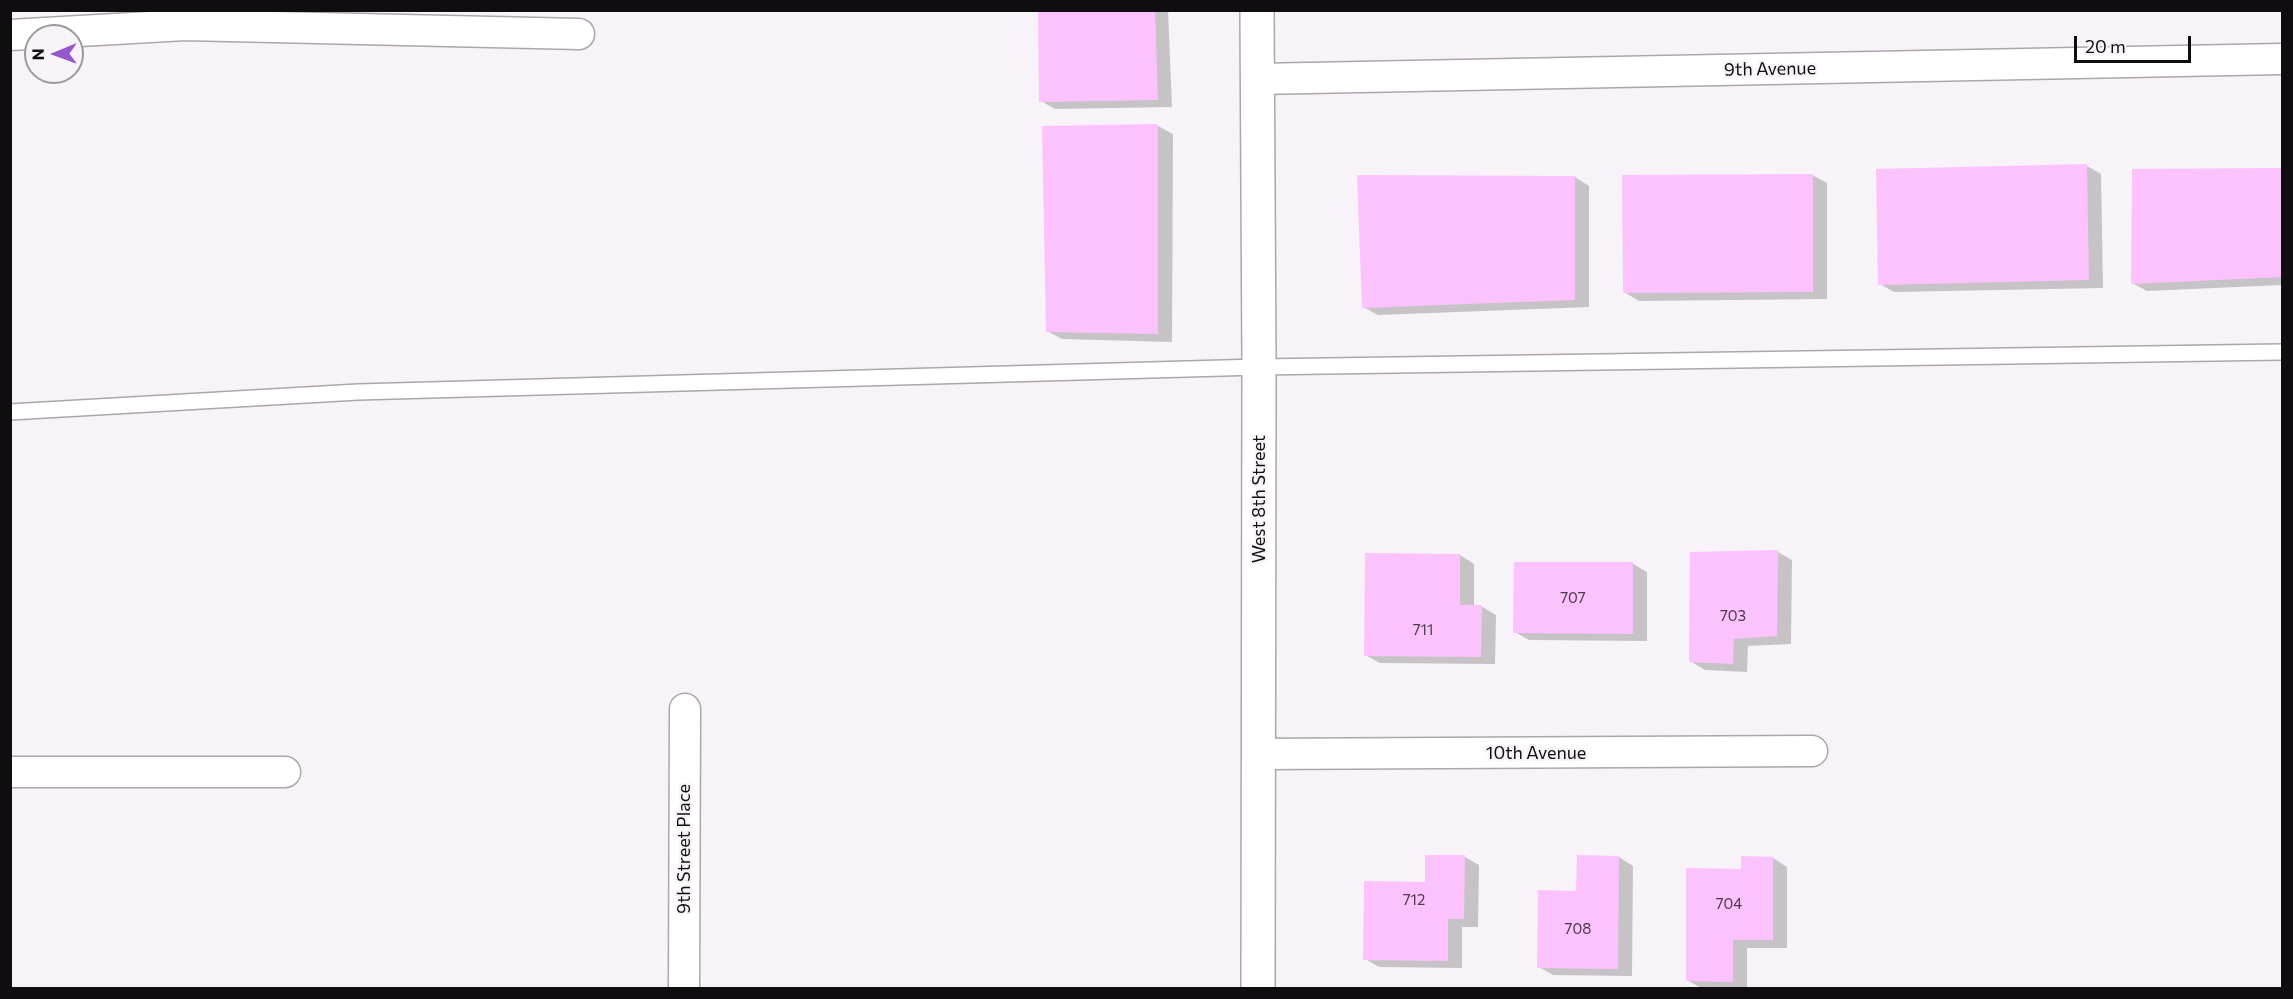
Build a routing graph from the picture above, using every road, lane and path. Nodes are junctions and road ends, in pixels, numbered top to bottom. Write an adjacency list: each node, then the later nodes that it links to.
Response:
1 (1257, 10): 6 (street, West 8th Street)
2 (185, 18): 3 (street); 4 (street)
3 (579, 34)
4 (10, 35)
5 (2283, 59): 6 (street, 9th Avenue)
6 (1257, 79): 8 (street, West 8th Street)
7 (2283, 352): 8 (lane)
8 (1259, 367): 9 (lane); 12 (street, West 8th Street)
9 (10, 412)
10 (685, 709): 15 (street, 9th Street Place)
11 (1812, 751): 12 (street, 10th Avenue)
12 (1259, 754): 16 (street, West 8th Street)
13 (10, 772): 14 (street)
14 (285, 772)
15 (684, 988)
16 (1258, 988)

